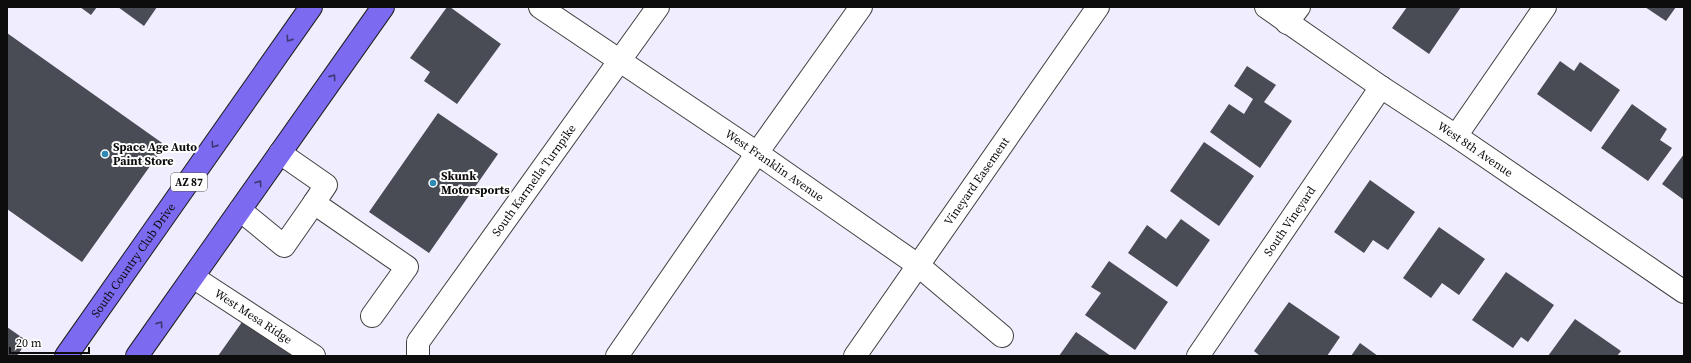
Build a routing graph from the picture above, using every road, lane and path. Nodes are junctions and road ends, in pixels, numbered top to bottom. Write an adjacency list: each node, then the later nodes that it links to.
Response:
1 (311, 7): 22 (main road, South Country Club Drive / AZ 87, one-way to 22)
2 (383, 7): 13 (main road, one-way to 2)
3 (540, 7): 10 (street, West Franklin Avenue)
4 (658, 7): 10 (street, South Karmella Turnpike)
5 (861, 7): 14 (street)
6 (1098, 7): 17 (street, Vineyard Easement)
7 (1266, 7): 9 (street, West 8th Avenue)
8 (1545, 7): 12 (street)
9 (1293, 15): 11 (street, West 8th Avenue)
10 (620, 61): 14 (street, West Franklin Avenue); 25 (street, South Karmella Turnpike)
11 (1381, 87): 12 (street, West 8th Avenue); 28 (street, South Vineyard)
12 (1456, 136): 19 (street, West 8th Avenue)
13 (280, 153): 15 (street); 16 (main road, one-way to 13)
14 (757, 153): 17 (street, West Franklin Avenue); 26 (street)
15 (314, 202): 16 (street); 20 (street)
16 (240, 210): 18 (main road)
17 (919, 266): 21 (street, West Franklin Avenue); 27 (street, Vineyard Easement)
18 (193, 277): 23 (main road, one-way to 18); 24 (street, West Mesa Ridge)
19 (1684, 292)
20 (372, 316)
21 (1002, 336)
22 (66, 356)
23 (137, 356)
24 (314, 356)
25 (418, 356)
26 (617, 356)
27 (855, 356)
28 (1198, 356)

